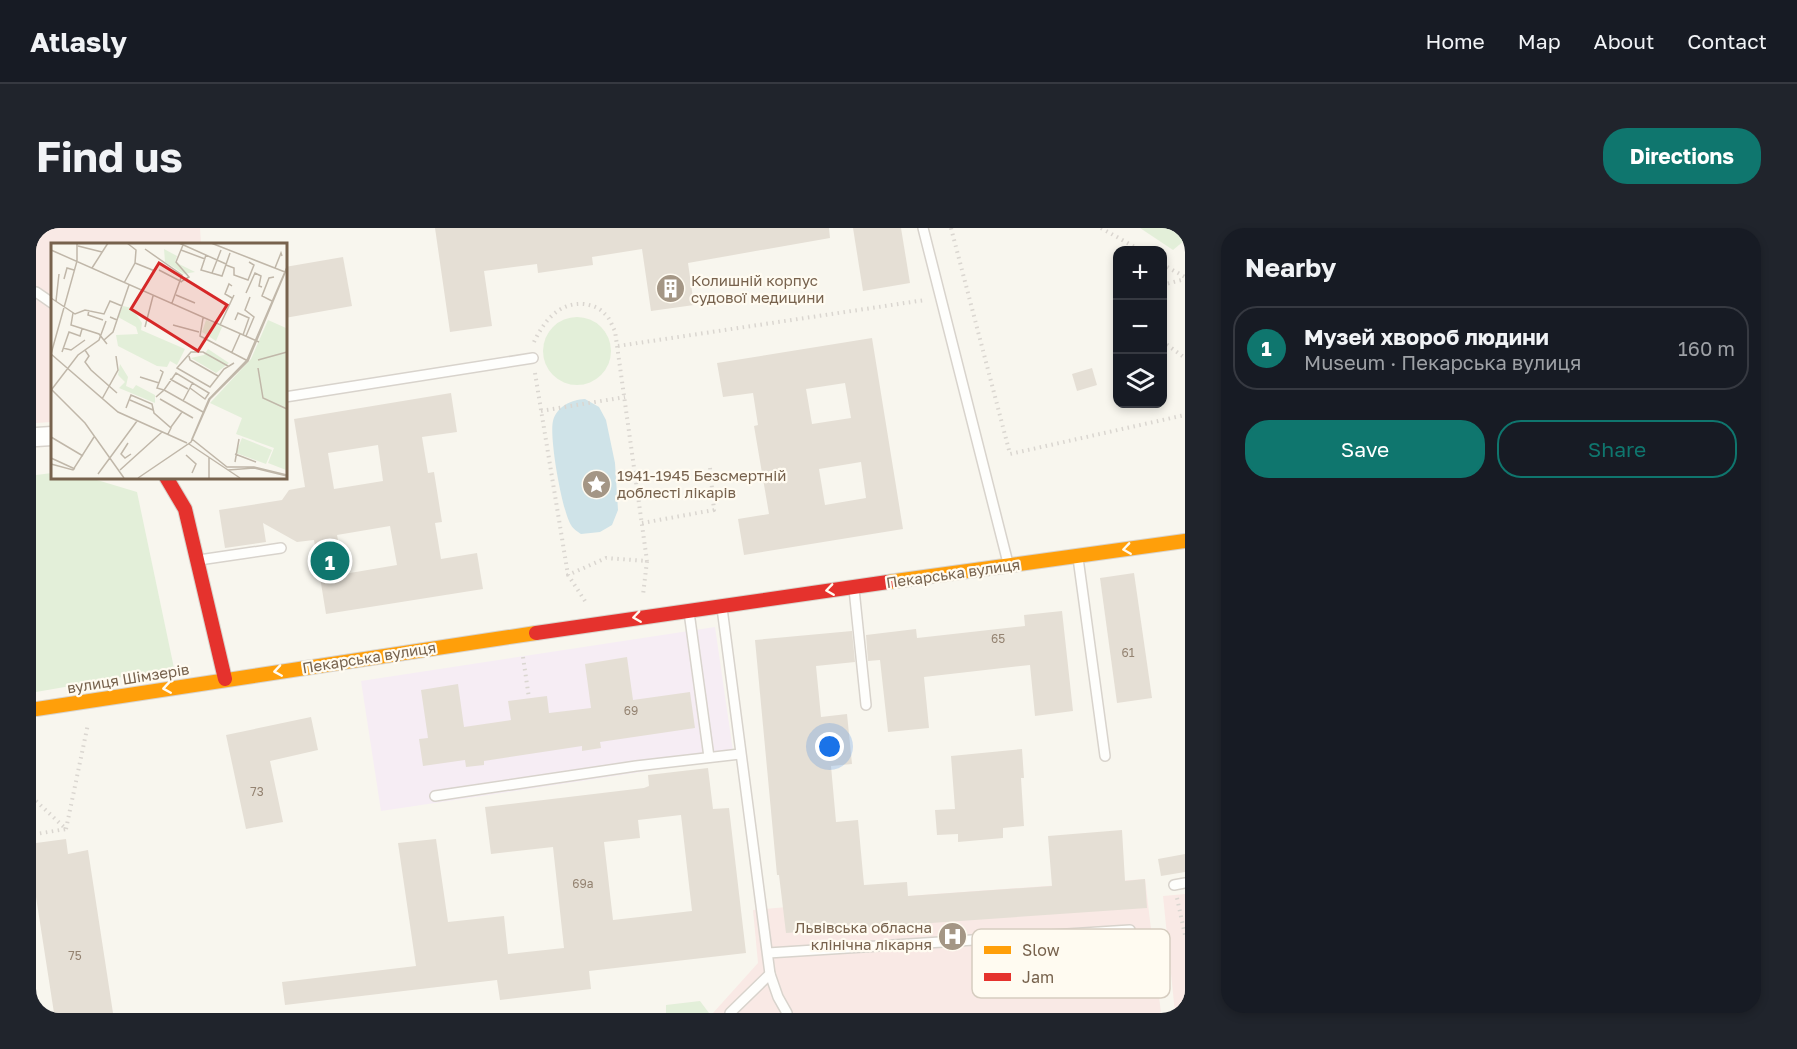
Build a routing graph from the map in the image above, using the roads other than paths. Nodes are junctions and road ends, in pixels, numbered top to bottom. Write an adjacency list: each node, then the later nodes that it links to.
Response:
1 (923, 228): 13 (lane)
2 (36, 292): 3 (lane)
3 (51, 302)
4 (533, 358): 5 (lane)
5 (286, 397)
6 (51, 436): 7 (street)
7 (36, 437)
8 (167, 478): 12 (street)
9 (1185, 541): 11 (street, Пекарська вулиця, one-way to 11)
10 (281, 549): 12 (lane)
11 (1078, 556): 13 (street, Пекарська вулиця); 21 (lane)
12 (197, 561): 17 (street)
13 (1009, 565): 14 (street, Пекарська вулиця)
14 (854, 586): 15 (street, Пекарська вулиця, one-way to 15); 18 (lane)
15 (722, 604): 16 (street, Пекарська вулиця); 20 (lane)
16 (689, 609): 17 (street, Пекарська вулиця, one-way to 17); 22 (lane)
17 (225, 679): 19 (street, вулиця Шімзерів, one-way to 19)
18 (866, 705)
19 (36, 710)
20 (740, 754): 22 (lane); 27 (lane)
21 (1105, 756)
22 (709, 758): 23 (lane)
23 (435, 796)
24 (1185, 884): 25 (lane)
25 (1174, 885)
26 (972, 940): 27 (lane)
27 (768, 953): 28 (lane)
28 (770, 974): 29 (lane); 30 (lane)
29 (730, 1013)
30 (787, 1013)

